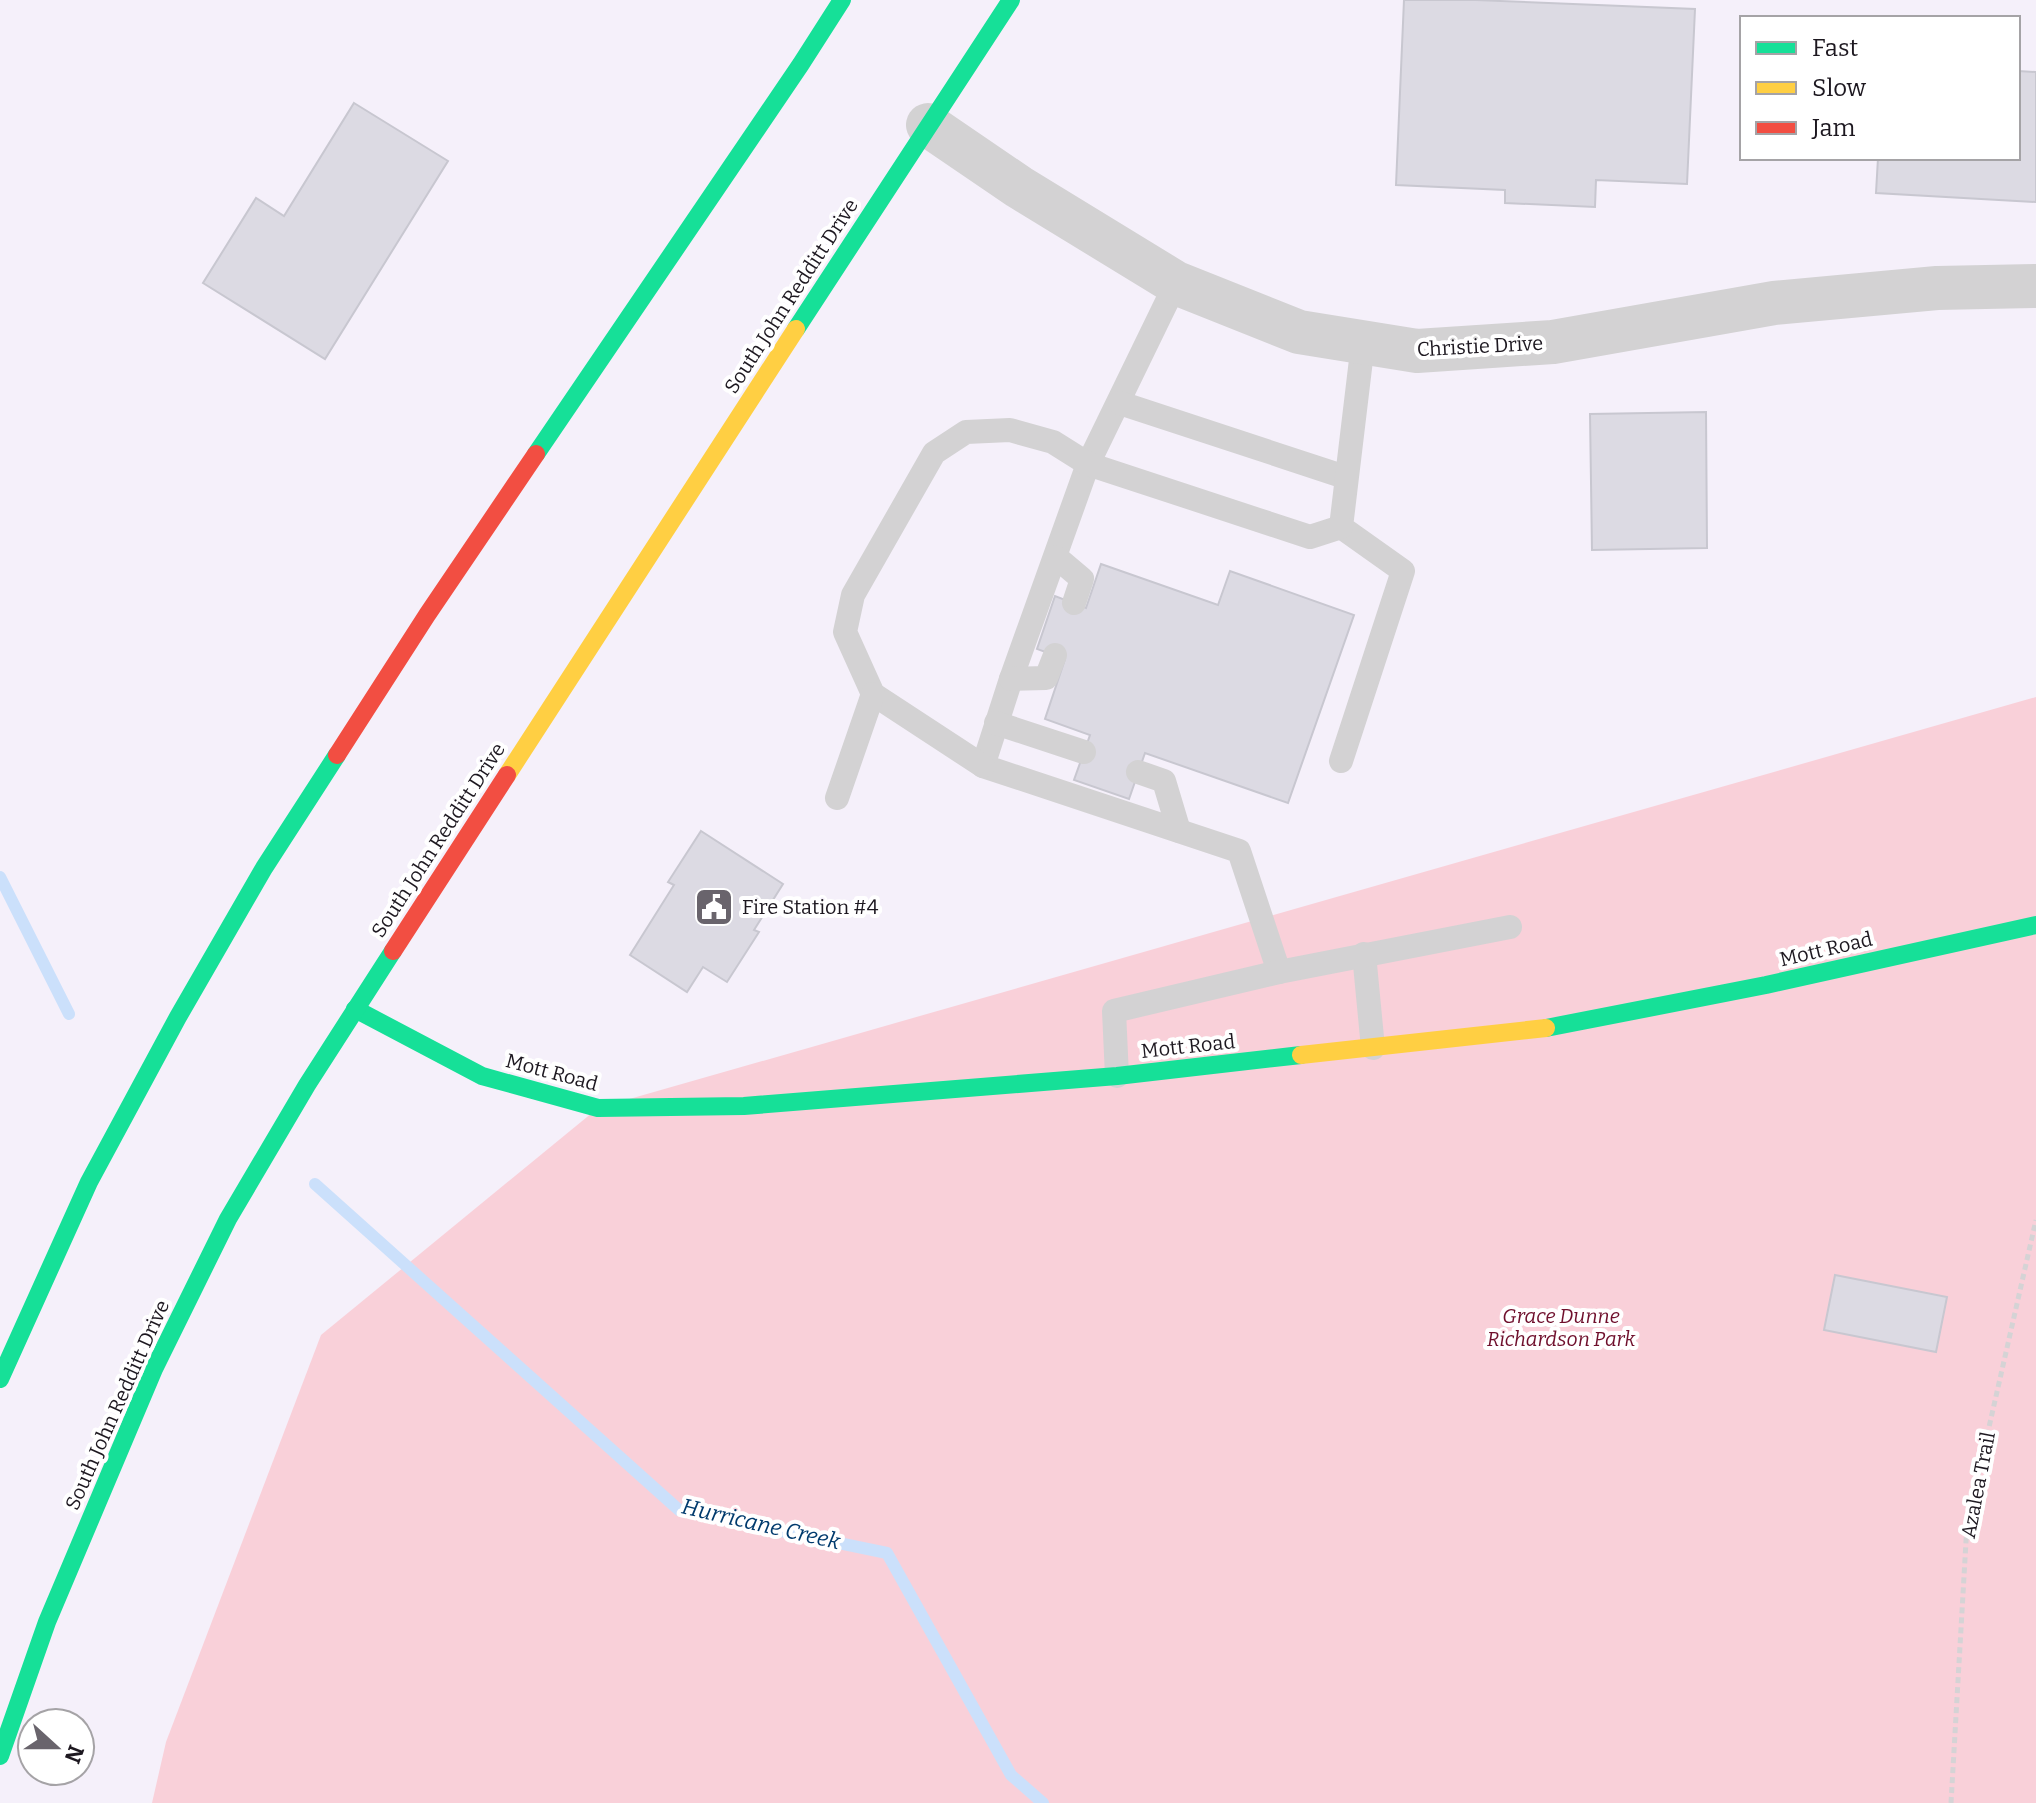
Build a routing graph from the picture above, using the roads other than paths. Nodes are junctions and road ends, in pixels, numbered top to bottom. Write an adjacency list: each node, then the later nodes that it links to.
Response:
1 (842, 0): 30 (main road)
2 (1011, 0): 3 (main road, South John Redditt Drive)
3 (928, 125): 4 (street, Christie Drive); 27 (main road, South John Redditt Drive)
4 (1176, 283): 6 (street, Christie Drive); 7 (lane)
5 (2036, 286): 6 (street, Christie Drive)
6 (1363, 343): 9 (lane)
7 (1120, 403): 8 (lane); 9 (lane)
8 (1088, 464): 10 (lane); 11 (lane); 15 (lane)
9 (1345, 477): 10 (lane)
10 (1341, 527): 18 (lane)
11 (1056, 557): 12 (lane); 14 (lane)
12 (1074, 603)
13 (1055, 655): 14 (lane)
14 (1011, 679): 16 (lane)
15 (873, 694): 19 (lane); 21 (lane)
16 (996, 723): 17 (lane); 19 (lane)
17 (1084, 752)
18 (1341, 761)
19 (983, 766): 22 (lane)
20 (1138, 772): 22 (lane)
21 (837, 798)
22 (1179, 831): 26 (lane)
23 (2036, 925): 28 (main road, Mott Road)
24 (1510, 927): 25 (lane)
25 (1364, 954): 26 (lane); 28 (lane)
26 (1279, 972): 29 (lane)
27 (355, 1009): 29 (main road, Mott Road); 31 (main road, South John Redditt Drive)
28 (1373, 1048): 29 (main road, Mott Road)
29 (1117, 1076)
30 (0, 1379)
31 (0, 1756)

